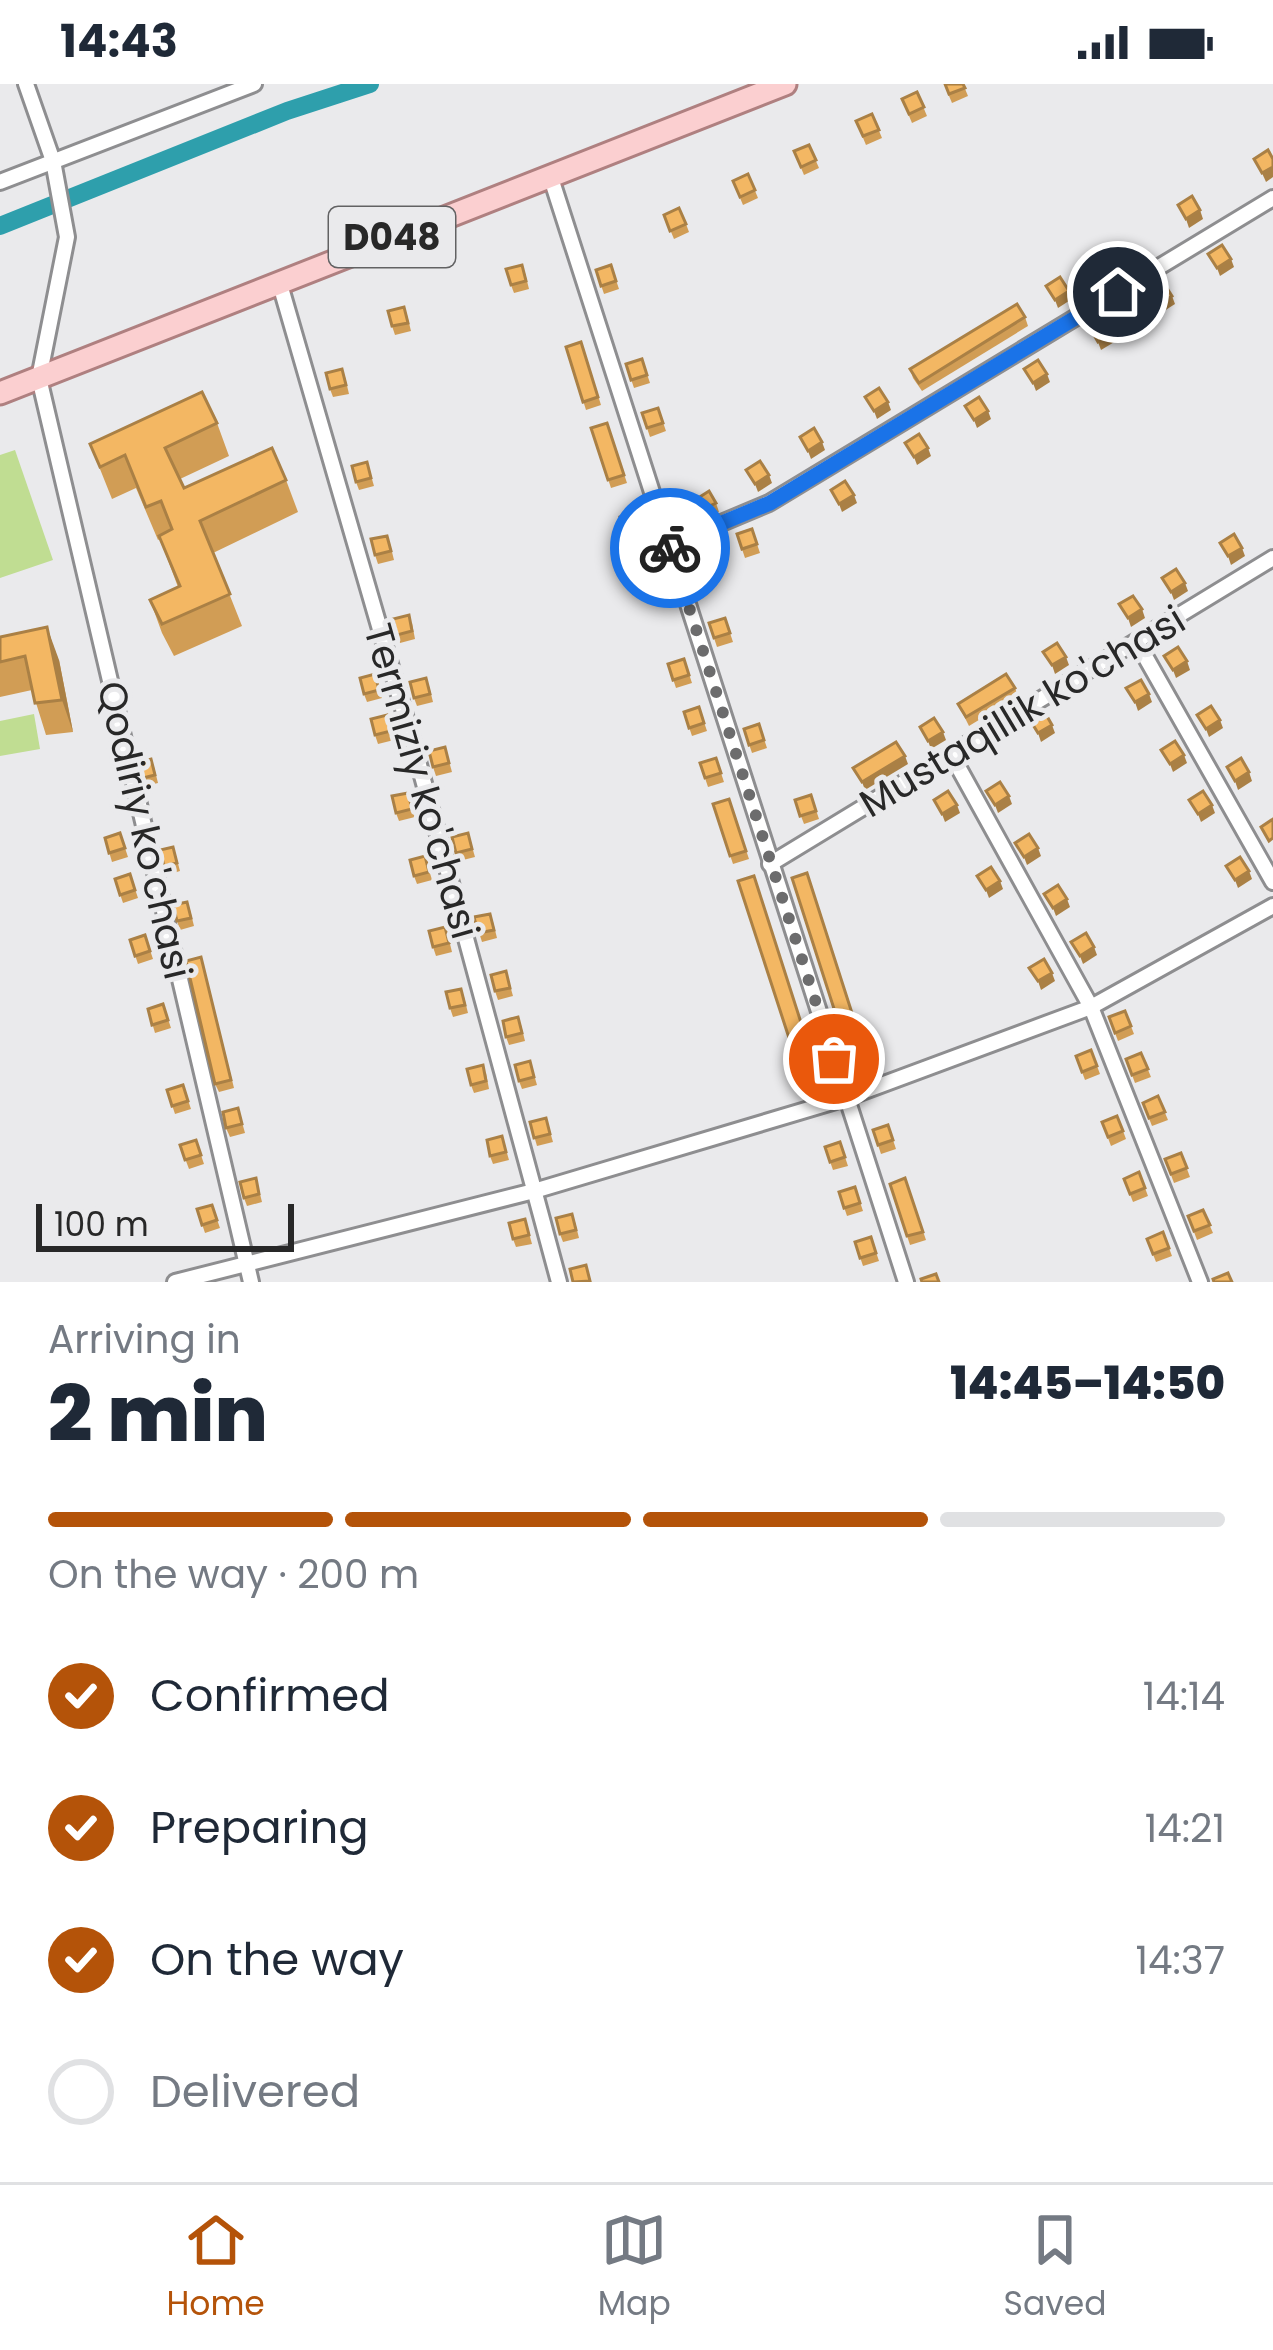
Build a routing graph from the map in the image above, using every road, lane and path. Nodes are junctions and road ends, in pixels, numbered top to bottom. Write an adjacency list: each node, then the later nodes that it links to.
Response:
1 (26, 84): 4 (street)
2 (254, 84): 4 (street)
3 (785, 84): 5 (main road, D048)
4 (53, 161): 6 (street); 9 (street)
5 (550, 175): 8 (main road, D048); 11 (street)
6 (0, 182)
7 (1273, 198): 11 (street)
8 (279, 281): 9 (main road, D048); 20 (street, Termiziy ko'chasi)
9 (39, 378): 10 (main road, D048); 21 (street, Qodiriy ko'chasi)
10 (0, 393)
11 (669, 545): 15 (street)
12 (1273, 558): 13 (street, Mustaqillik ko'chasi)
13 (1137, 642): 14 (street, Mustaqillik ko'chasi); 16 (street)
14 (951, 754): 15 (street, Mustaqillik ko'chasi); 18 (street)
15 (770, 864): 19 (street)
16 (1273, 882)
17 (1273, 906): 18 (street)
18 (1091, 1007): 19 (street); 26 (street)
19 (846, 1098): 20 (street); 25 (street)
20 (534, 1191): 21 (street); 24 (street, Termiziy ko'chasi)
21 (246, 1265): 22 (street); 23 (street, Qodiriy ko'chasi)
22 (175, 1282)
23 (250, 1282)
24 (559, 1282)
25 (906, 1282)
26 (1200, 1282)

